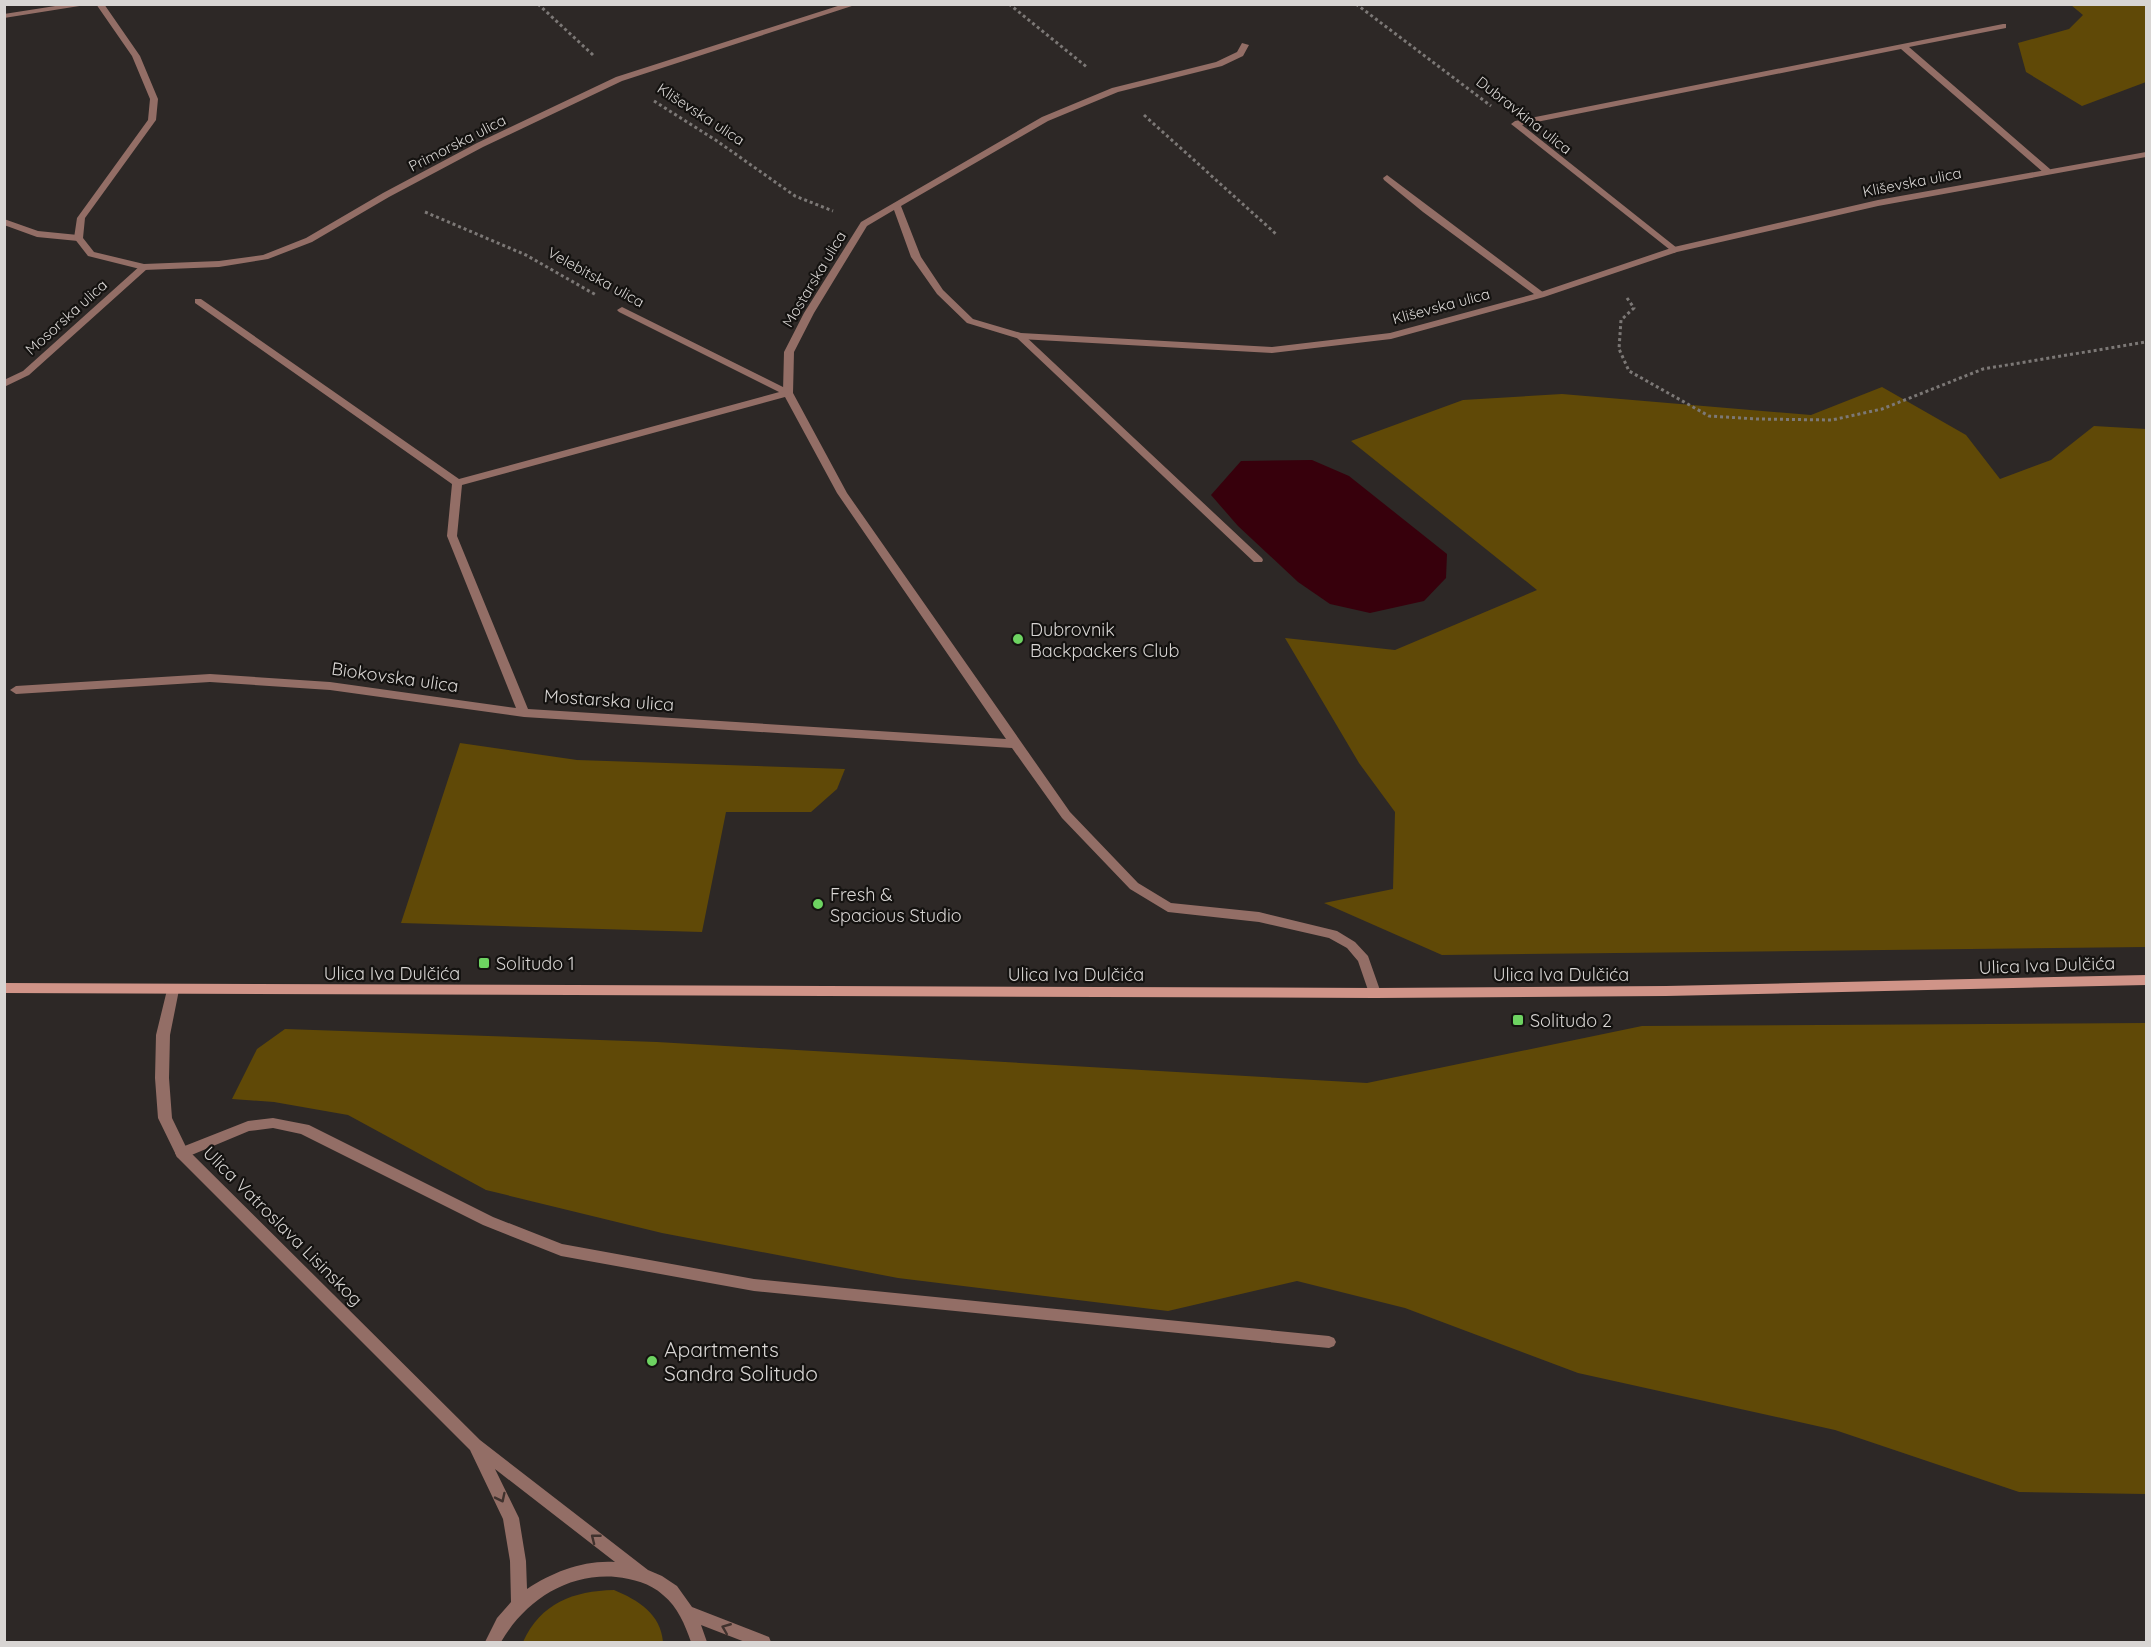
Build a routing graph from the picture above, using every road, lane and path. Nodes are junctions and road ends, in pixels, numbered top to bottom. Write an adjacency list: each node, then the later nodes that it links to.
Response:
1 (88, 4): 6 (street)
2 (100, 4): 19 (street)
3 (538, 4): 10 (path, Kliševska ulica)
4 (854, 4): 10 (street, Primorska ulica)
5 (1356, 4): 11 (path, Dubravkina ulica)
6 (4, 16)
7 (2003, 26): 9 (street)
8 (1245, 45): 16 (street, Mostarska ulica)
9 (1903, 46): 11 (street); 13 (street)
10 (619, 79): 15 (street, Primorska ulica); 18 (path, Kliševska ulica)
11 (1515, 124): 20 (street, Dubravkina ulica)
12 (2146, 155): 13 (street, Kliševska ulica)
13 (2047, 171): 20 (street, Kliševska ulica)
14 (1387, 178): 23 (street)
15 (386, 195): 21 (street, Primorska ulica); 25 (path, Velebitska ulica)
16 (896, 205): 18 (street, Mostarska ulica); 26 (street, Kliševska ulica)
17 (4, 222): 19 (street)
18 (864, 224): 29 (street, Mostarska ulica)
19 (78, 238): 21 (street, Primorska ulica)
20 (1674, 250): 22 (street, Kliševska ulica)
21 (144, 267): 28 (street, Mosorska ulica)
22 (1598, 277): 23 (street, Kliševska ulica); 27 (path)
23 (1541, 295): 26 (street, Kliševska ulica)
24 (198, 301): 30 (street)
25 (622, 310): 29 (street, Velebitska ulica)
26 (1020, 336): 31 (street)
27 (2146, 342)
28 (4, 384)
29 (788, 393): 30 (street); 34 (street, Mostarska ulica)
30 (457, 483): 33 (street)
31 (1258, 560)
32 (16, 690): 33 (street, Biokovska ulica)
33 (524, 713): 34 (street, Mostarska ulica)
34 (1015, 744): 38 (street, Mostarska ulica)
35 (2146, 980): 38 (main road, Ulica Iva Dulčića)
36 (4, 988): 37 (main road, Ulica Iva Dulčića)
37 (173, 990): 38 (main road, Ulica Iva Dulčića); 39 (street, Ulica Vatroslava Lisinskog)
38 (1375, 993)
39 (182, 1153): 40 (street); 41 (street, Ulica Vatroslava Lisinskog)
40 (1329, 1342)
41 (476, 1445): 42 (street, Ulica Vatroslava Lisinskog, one-way to 41); 43 (street, Ulica Vatroslava Lisinskog, one-way to 43)
42 (642, 1574): 43 (street); 44 (street)
43 (519, 1604): 45 (street)
44 (689, 1613): 46 (street); 47 (street, one-way to 44)
45 (493, 1642)
46 (699, 1642)
47 (763, 1642)

